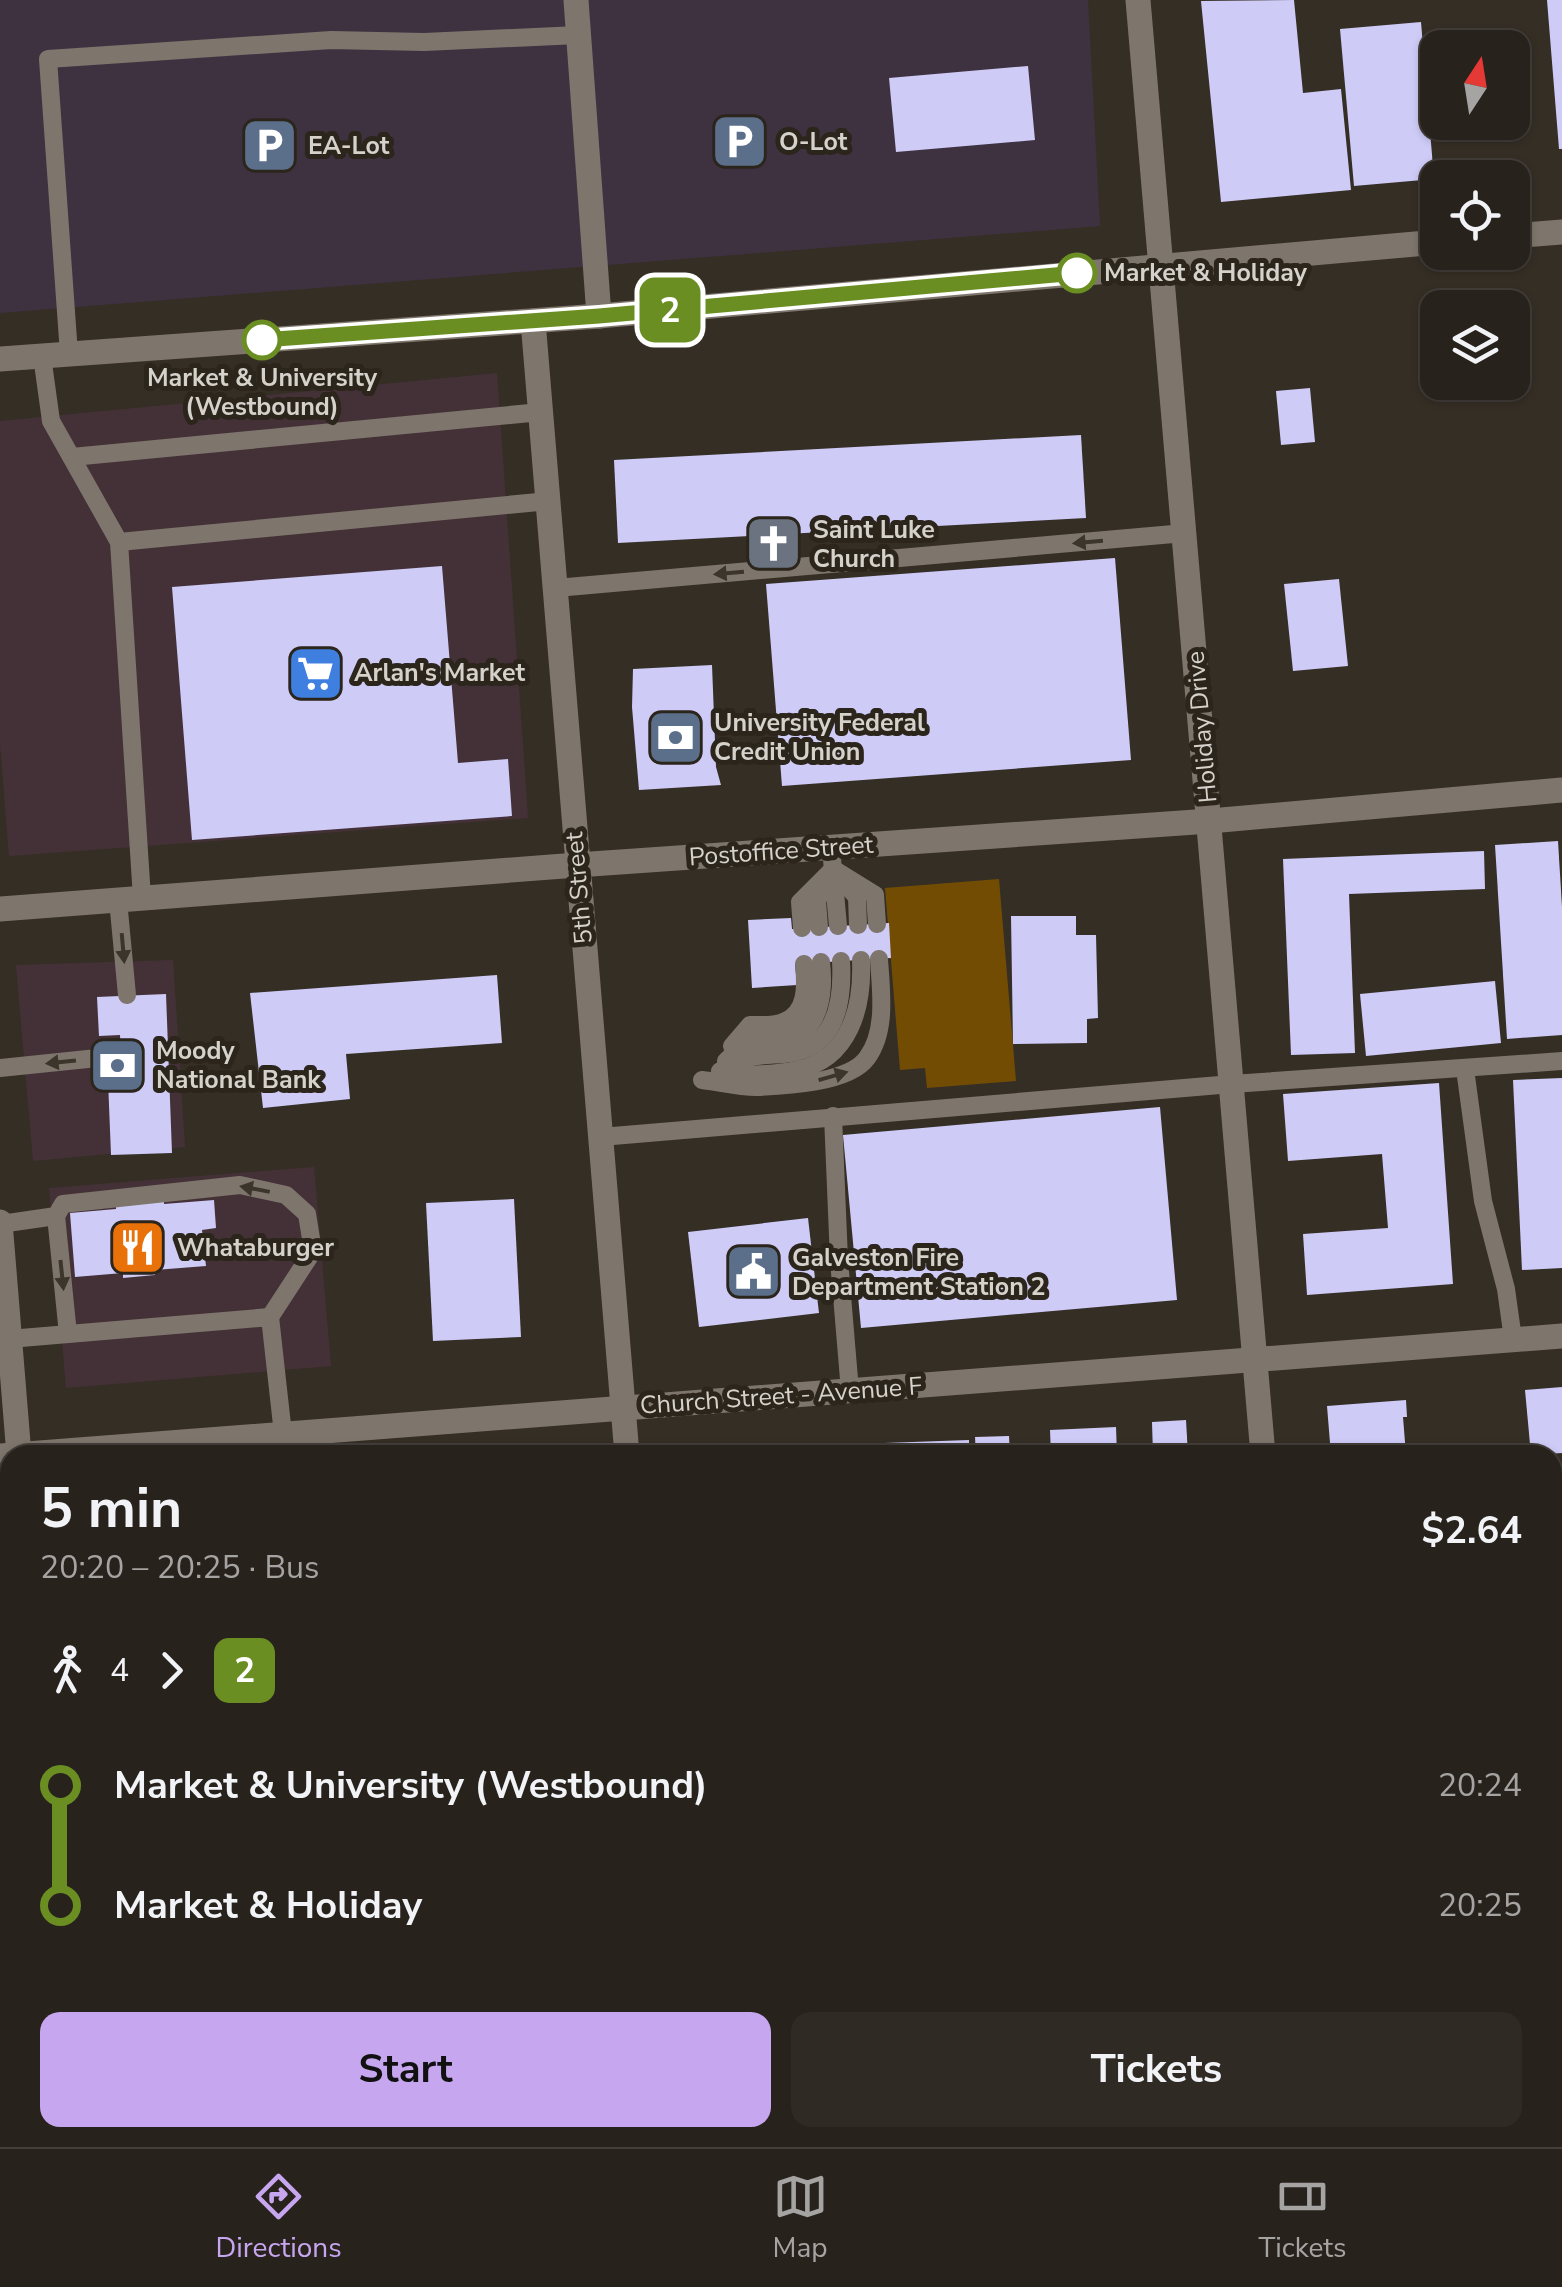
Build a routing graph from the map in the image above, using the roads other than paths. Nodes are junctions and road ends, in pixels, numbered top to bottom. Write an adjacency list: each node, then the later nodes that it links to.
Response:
1 (576, 0): 3 (street)
2 (1138, 0): 7 (street, Holiday Drive)
3 (578, 35): 8 (street); 10 (lane)
4 (1562, 232): 5 (street)
5 (1530, 235)
6 (1420, 244): 7 (street)
7 (1160, 266): 8 (street); 16 (street, Holiday Drive)
8 (599, 316): 9 (street)
9 (534, 320): 10 (street); 13 (street, 5th Street)
10 (69, 354): 11 (street)
11 (42, 356): 12 (street); 14 (lane)
12 (0, 359)
13 (541, 412): 14 (lane); 15 (street, 5th Street)
14 (72, 457): 17 (lane)
15 (548, 501): 17 (lane); 18 (street, 5th Street)
16 (1185, 533): 18 (lane, one-way to 18); 20 (street, Holiday Drive)
17 (119, 542): 23 (lane)
18 (556, 588): 22 (street, 5th Street)
19 (1562, 790): 20 (street, Postoffice Street)
20 (1210, 822): 21 (street, Postoffice Street); 34 (street, Holiday Drive)
21 (832, 858): 22 (street, Postoffice Street); 25 (lane); 26 (lane); 27 (lane)
22 (577, 865): 23 (street, Postoffice Street); 36 (street, 5th Street)
23 (130, 899): 24 (street, Postoffice Street); 28 (lane, one-way to 28)
24 (0, 909)
25 (868, 924)
26 (838, 926)
27 (810, 928)
28 (127, 996)
29 (121, 1050): 31 (lane, one-way to 31)
30 (1562, 1061): 32 (lane)
31 (0, 1068)
32 (1465, 1069): 34 (lane); 43 (lane)
33 (702, 1080): 33 (lane); 33 (lane, one-way to 33)
34 (1232, 1084): 35 (lane); 44 (street, Holiday Drive)
35 (833, 1116): 36 (lane); 45 (lane)
36 (600, 1137): 46 (street, 5th Street)
37 (56, 1216): 38 (lane); 39 (lane, one-way to 37); 40 (lane, one-way to 40)
38 (0, 1223): 42 (street)
39 (270, 1318): 40 (lane); 47 (lane)
40 (68, 1334): 42 (lane)
41 (1562, 1336): 43 (street, Church Street - Avenue F)
42 (10, 1338): 48 (street)
43 (1513, 1339): 44 (street, Church Street - Avenue F)
44 (1256, 1359): 45 (street, Church Street - Avenue F); 51 (street, Holiday Drive)
45 (850, 1391): 46 (street, Church Street - Avenue F)
46 (624, 1408): 47 (street, Church Street - Avenue F); 50 (street, 5th Street)
47 (283, 1434): 49 (street, Church Street - Avenue F)
48 (18, 1445)
49 (138, 1445)
50 (626, 1445)
51 (1263, 1445)

